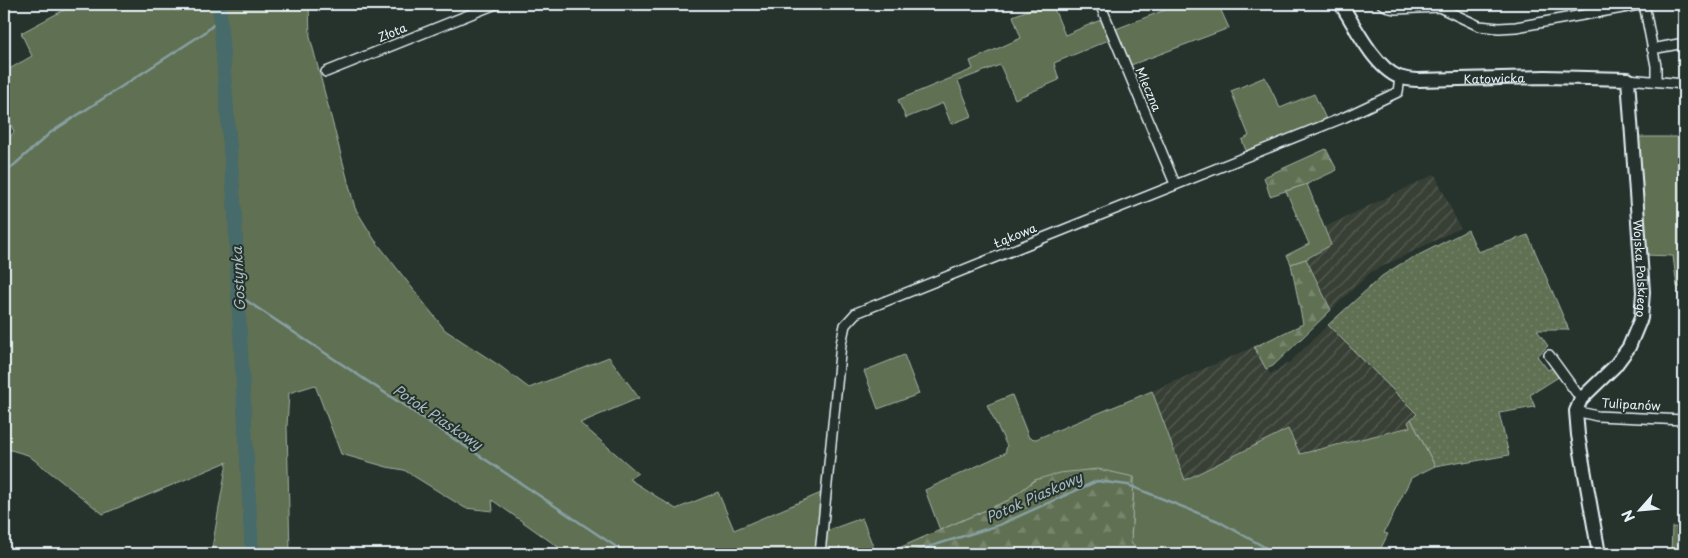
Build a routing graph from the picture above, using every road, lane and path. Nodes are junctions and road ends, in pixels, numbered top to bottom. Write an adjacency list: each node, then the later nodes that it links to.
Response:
1 (496, 4): 8 (street, Złota)
2 (1100, 4): 13 (street, Mleczna)
3 (1341, 4): 9 (street)
4 (1382, 4): 5 (street)
5 (1644, 4): 7 (street)
6 (1684, 43): 7 (street)
7 (1652, 49): 11 (street)
8 (326, 72)
9 (1400, 78): 10 (street, Katowicka); 13 (street, Łąkowa)
10 (1628, 79): 11 (street, Katowicka); 15 (street, Wojska Polskiego)
11 (1656, 81): 12 (street, Katowicka)
12 (1684, 84)
13 (1175, 184): 17 (street, Łąkowa)
14 (1549, 355): 15 (street)
15 (1579, 405): 16 (street, Tulipanów); 18 (street)
16 (1684, 420)
17 (820, 554)
18 (1599, 554)

